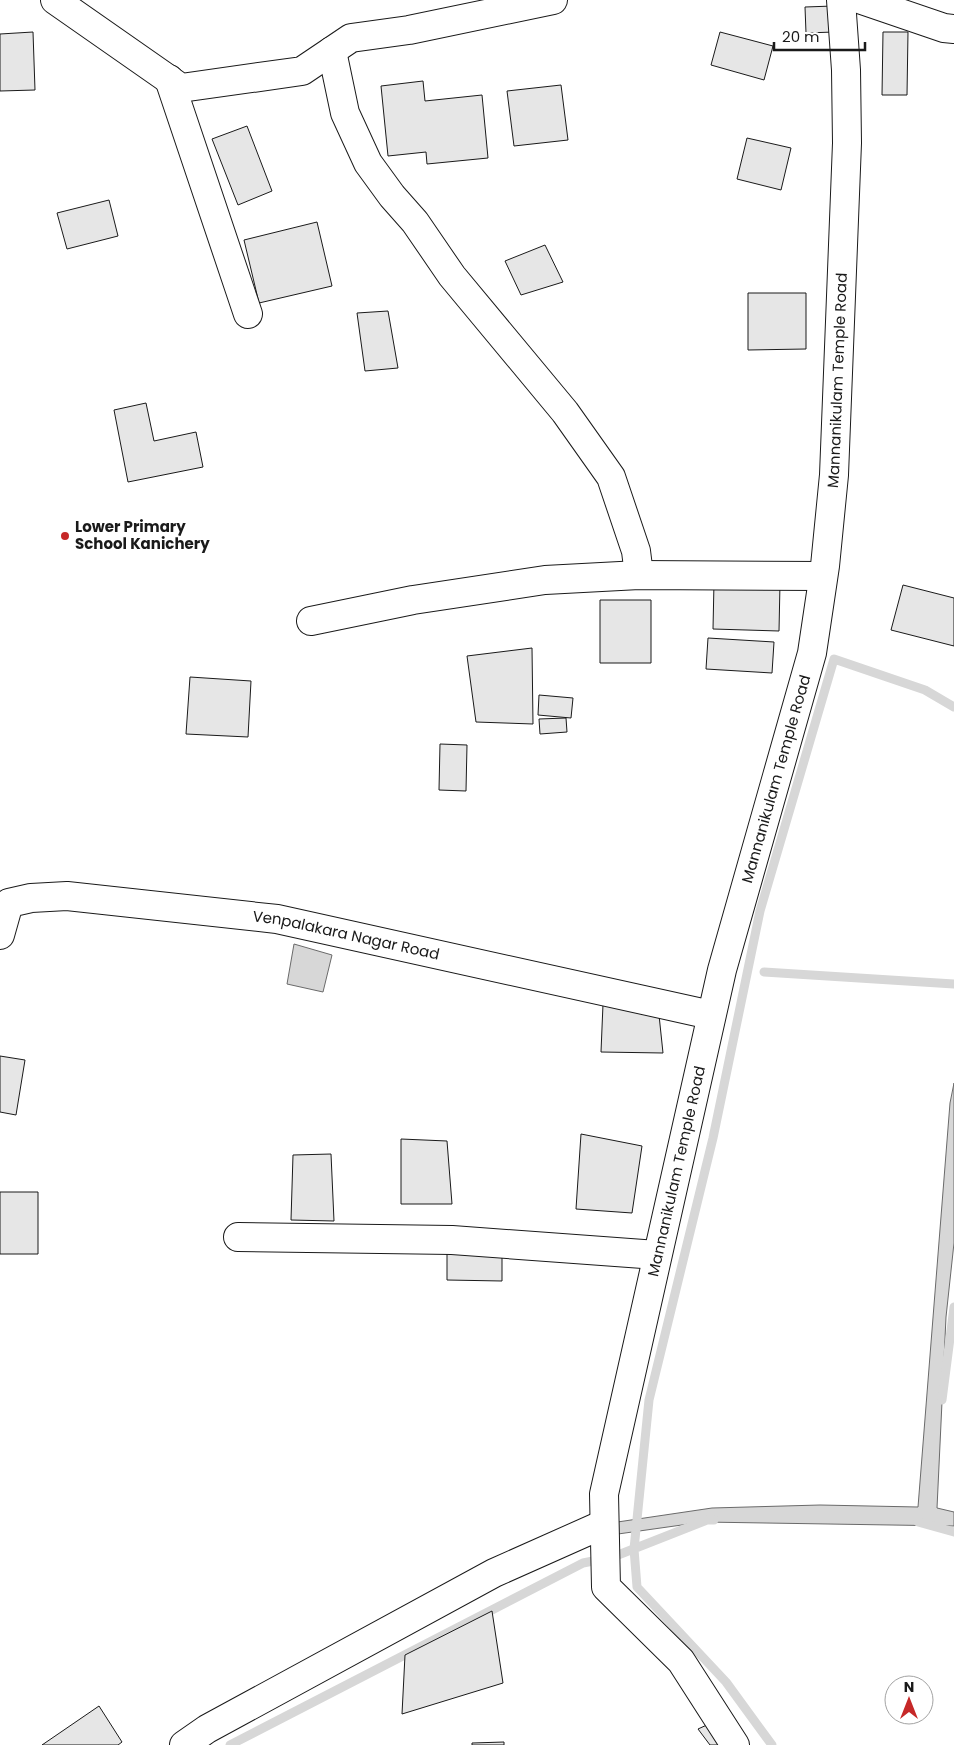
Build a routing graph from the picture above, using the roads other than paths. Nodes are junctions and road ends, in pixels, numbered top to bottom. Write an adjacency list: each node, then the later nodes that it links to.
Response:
1 (55, 0): 7 (street)
2 (553, 0): 6 (street)
3 (841, 0): 10 (street, Mannanikulam Temple Road)
4 (862, 0): 5 (street)
5 (954, 29)
6 (332, 51): 7 (street); 9 (street)
7 (169, 79): 8 (street)
8 (248, 314)
9 (639, 576): 10 (street); 11 (street)
10 (823, 576): 13 (street, Mannanikulam Temple Road)
11 (311, 621)
12 (0, 935): 13 (street, Venpalakara Nagar Road)
13 (711, 1015): 15 (street, Mannanikulam Temple Road)
14 (238, 1236): 15 (street)
15 (657, 1255): 16 (street, Mannanikulam Temple Road)
16 (605, 1533): 17 (street); 18 (street, Mannanikulam Temple Road)
17 (184, 1745)
18 (735, 1745)

